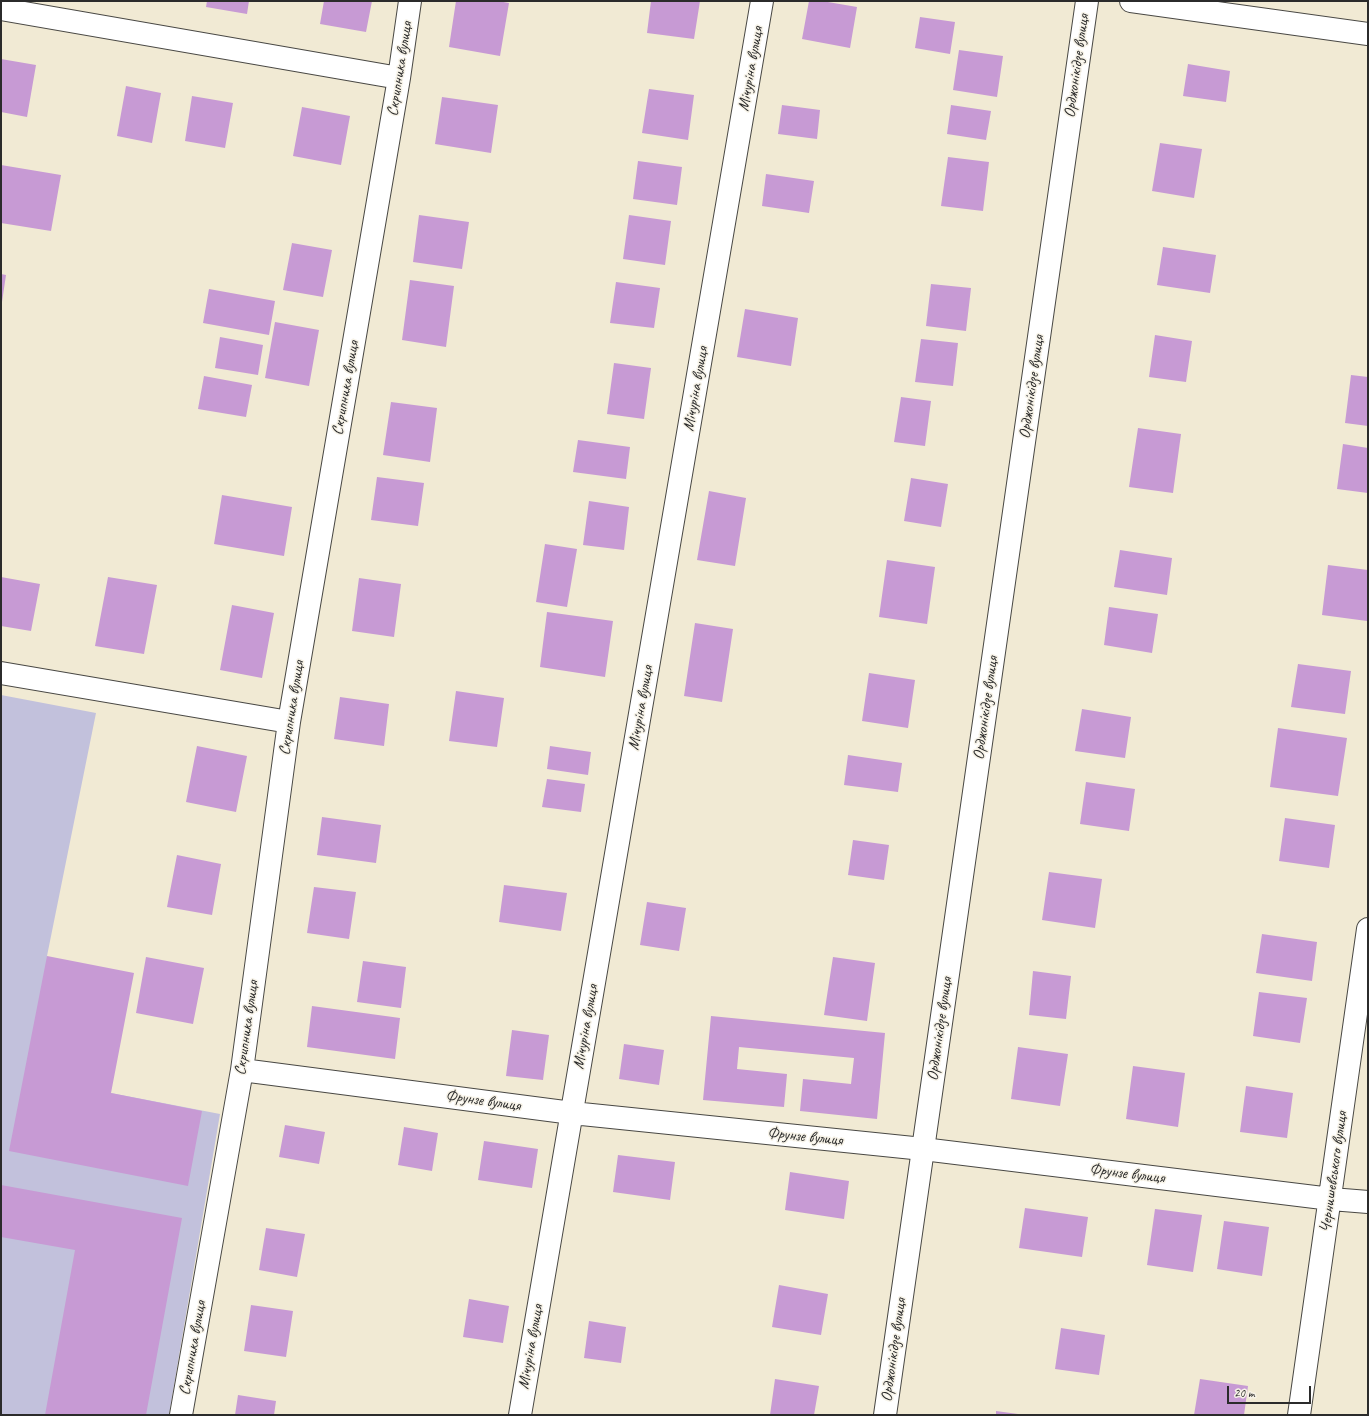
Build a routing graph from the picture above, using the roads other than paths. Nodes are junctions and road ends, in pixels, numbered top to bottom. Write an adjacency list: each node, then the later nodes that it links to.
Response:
1 (410, 1): 7 (street, Скрипника вулиця)
2 (762, 1): 12 (street, Мічуріна вулиця)
3 (1087, 1): 13 (street, Орджонікідзе вулиця)
4 (1132, 1): 6 (street)
5 (1, 9): 7 (street)
6 (1368, 34)
7 (399, 78): 9 (street, Скрипника вулиця)
8 (1, 673): 9 (street)
9 (289, 722): 11 (street, Скрипника вулиця)
10 (1368, 929): 14 (street, Чернишевського вулиця)
11 (242, 1070): 12 (street, Фрунзе вулиця); 16 (street, Скрипника вулиця)
12 (572, 1113): 13 (street, Фрунзе вулиця); 17 (street, Мічуріна вулиця)
13 (923, 1149): 14 (street, Фрунзе вулиця); 18 (street, Орджонікідзе вулиця)
14 (1331, 1199): 15 (street, Фрунзе вулиця); 19 (street, Чернишевського вулиця)
15 (1368, 1202)
16 (181, 1415)
17 (520, 1415)
18 (885, 1415)
19 (1299, 1415)

